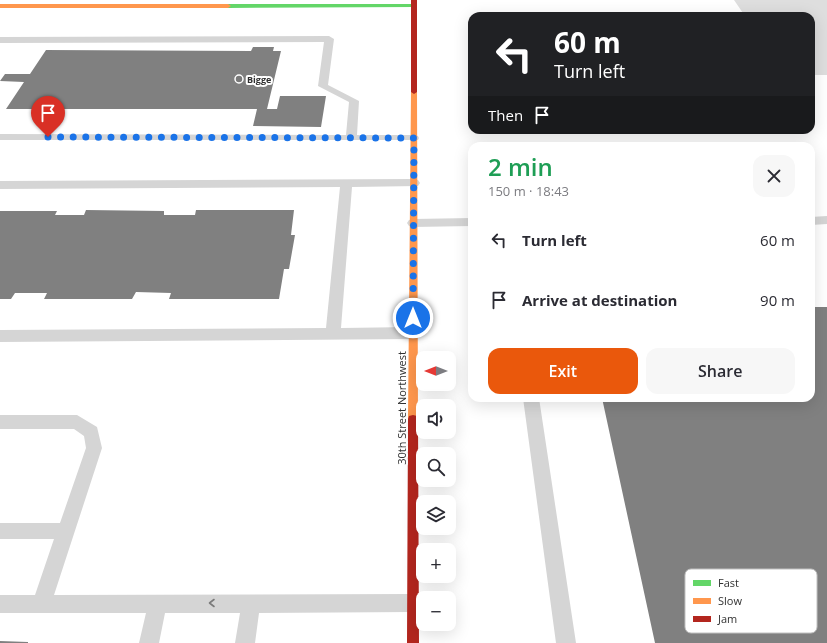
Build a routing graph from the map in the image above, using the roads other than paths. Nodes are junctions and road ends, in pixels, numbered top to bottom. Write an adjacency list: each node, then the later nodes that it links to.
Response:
1 (414, 3): 2 (street); 6 (street, 30th Street Northwest)
2 (0, 6)
3 (0, 40): 5 (lane)
4 (0, 136): 5 (lane)
5 (351, 138): 6 (lane)
6 (414, 138): 7 (street, 30th Street Northwest)
7 (414, 183): 8 (lane); 13 (street, 30th Street Northwest)
8 (346, 184): 9 (lane); 14 (lane)
9 (0, 185)
10 (815, 220): 11 (lane)
11 (827, 220)
12 (468, 222): 13 (lane)
13 (413, 223): 15 (street, 30th Street Northwest)
14 (333, 334): 15 (lane); 16 (lane)
15 (413, 334): 22 (street, 30th Street Northwest)
16 (0, 336)
17 (532, 402): 29 (lane)
18 (0, 422): 20 (lane)
19 (0, 531): 20 (lane)
20 (66, 531): 24 (lane)
21 (251, 603): 22 (lane); 25 (lane, one-way to 25); 27 (lane)
22 (413, 603): 28 (street, 30th Street Northwest)
23 (0, 604): 24 (lane)
24 (41, 604): 25 (lane)
25 (158, 604): 26 (lane)
26 (149, 643)
27 (245, 643)
28 (413, 643)
29 (566, 643)

